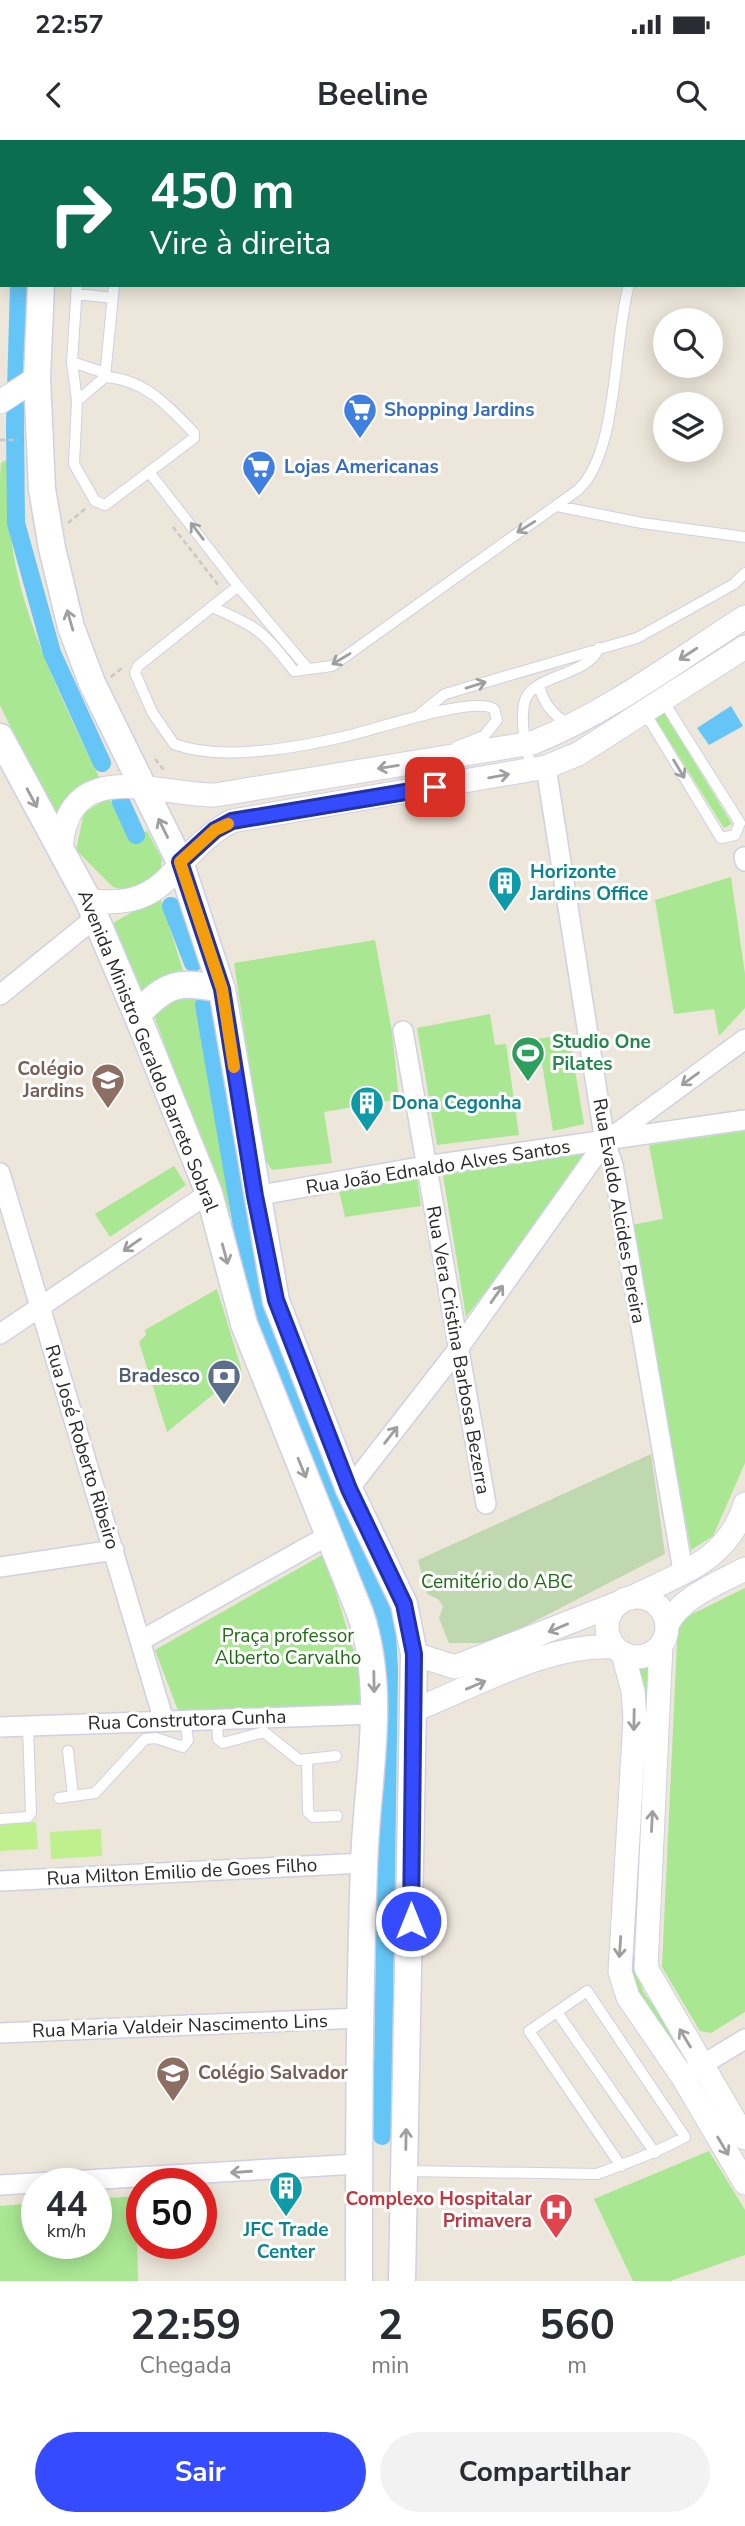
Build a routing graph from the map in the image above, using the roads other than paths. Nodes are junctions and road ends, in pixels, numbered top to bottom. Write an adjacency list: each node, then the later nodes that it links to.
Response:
1 (41, 287): 8 (main road)
2 (114, 287): 5 (lane)
3 (628, 287): 12 (lane)
4 (77, 290): 5 (lane); 6 (lane)
5 (113, 298): 7 (lane)
6 (72, 362): 7 (lane); 9 (lane)
7 (105, 375): 9 (lane); 11 (lane)
8 (32, 381): 10 (street); 29 (main road, one-way to 8)
9 (77, 401): 11 (lane)
10 (0, 402)
11 (149, 472): 15 (lane, one-way to 11)
12 (557, 506): 13 (lane); 20 (lane, one-way to 20)
13 (745, 537)
14 (745, 573): 19 (lane)
15 (238, 586): 16 (lane); 20 (lane)
16 (214, 608): 20 (lane); 23 (lane)
17 (745, 617): 24 (street, one-way to 24)
18 (745, 646): 22 (street)
19 (599, 648): 21 (lane); 23 (lane, one-way to 19)
20 (308, 668)
21 (539, 686): 24 (lane); 26 (lane)
22 (653, 704): 22 (lane, one-way to 22); 28 (street)
23 (416, 717): 27 (lane)
24 (571, 726): 26 (street)
25 (0, 737): 30 (main road, Avenida Ministro Geraldo Barreto Sobral, one-way to 30)
26 (525, 744): 27 (street); 28 (lane)
27 (432, 759): 29 (street, one-way to 29)
28 (538, 769): 31 (street, one-way to 28); 39 (street, Rua Evaldo Alcides Pereira)
29 (142, 785): 30 (street); 31 (main road, one-way to 29)
30 (61, 848): 32 (main road, Avenida Ministro Geraldo Barreto Sobral)
31 (180, 862): 32 (street); 33 (main road)
32 (91, 909): 34 (street); 35 (main road, Avenida Ministro Geraldo Barreto Sobral)
33 (222, 989): 35 (main road); 43 (main road)
34 (0, 995)
35 (137, 1015): 42 (main road, Avenida Ministro Geraldo Barreto Sobral)
36 (403, 1031): 40 (street, Rua Vera Cristina Barbosa Bezerra)
37 (745, 1039): 39 (street, one-way to 39)
38 (745, 1120): 39 (street, Rua João Ednaldo Alves Santos)
39 (605, 1142): 40 (street, Rua João Ednaldo Alves Santos); 46 (street, one-way to 39); 54 (street, Rua Evaldo Alcides Pereira)
40 (425, 1166): 43 (street, Rua João Ednaldo Alves Santos); 46 (street, Rua Vera Cristina Barbosa Bezerra)
41 (0, 1173): 44 (street, Rua José Roberto Ribeiro)
42 (209, 1192): 44 (street, one-way to 44); 50 (main road, Avenida Ministro Geraldo Barreto Sobral, one-way to 50)
43 (255, 1196): 47 (main road)
44 (39, 1310): 45 (street); 51 (street, Rua José Roberto Ribeiro)
45 (0, 1334)
46 (458, 1349): 47 (street, one-way to 46); 48 (street, Rua Vera Cristina Barbosa Bezerra)
47 (349, 1489): 59 (main road)
48 (486, 1504)
49 (744, 1514): 54 (street)
50 (329, 1535): 57 (street); 61 (main road, Avenida Ministro Geraldo Barreto Sobral, one-way to 61)
51 (114, 1550): 52 (street); 57 (street, Rua José Roberto Ribeiro)
52 (0, 1567)
53 (745, 1569): 56 (street)
54 (683, 1571): 55 (street)
55 (626, 1600): 56 (street); 58 (street); 59 (street, one-way to 59)
56 (664, 1635): 58 (street); 80 (street, one-way to 56)
57 (140, 1641): 64 (street, Rua José Roberto Ribeiro)
58 (619, 1650): 60 (street, one-way to 58); 80 (street, one-way to 80)
59 (414, 1654): 60 (main road)
60 (412, 1711): 85 (main road, one-way to 60)
61 (375, 1714): 62 (street, Rua Construtora Cunha); 74 (main road, Avenida Ministro Geraldo Barreto Sobral)
62 (217, 1719): 63 (street, Rua Construtora Cunha); 69 (lane)
63 (185, 1720): 64 (street, Rua Construtora Cunha); 70 (lane)
64 (164, 1721): 65 (street, Rua Construtora Cunha)
65 (28, 1726): 66 (street, Rua Construtora Cunha); 73 (lane)
66 (0, 1727)
67 (68, 1751): 70 (lane)
68 (335, 1756): 69 (lane)
69 (307, 1759): 72 (lane)
70 (73, 1796): 71 (lane)
71 (59, 1798)
72 (337, 1815)
73 (0, 1819)
74 (364, 1863): 75 (street, Rua Milton Emilio de Goes Filho); 77 (main road, Avenida Ministro Geraldo Barreto Sobral)
75 (0, 1881)
76 (557, 2012): 82 (lane); 82 (lane); 84 (lane)
77 (360, 2018): 78 (street, Rua Maria Valdeir Nascimento Lins); 83 (main road, Avenida Ministro Geraldo Barreto Sobral)
78 (0, 2033)
79 (745, 2039): 80 (street)
80 (692, 2071): 81 (street); 88 (street, one-way to 88)
81 (745, 2138)
82 (654, 2153): 84 (lane)
83 (358, 2164): 86 (street, one-way to 86); 90 (main road, Avenida Ministro Geraldo Barreto Sobral)
84 (621, 2166): 85 (lane)
85 (405, 2171): 91 (main road)
86 (217, 2177)
87 (126, 2182): 89 (street)
88 (745, 2183)
89 (0, 2185)
90 (359, 2281)
91 (402, 2281)

